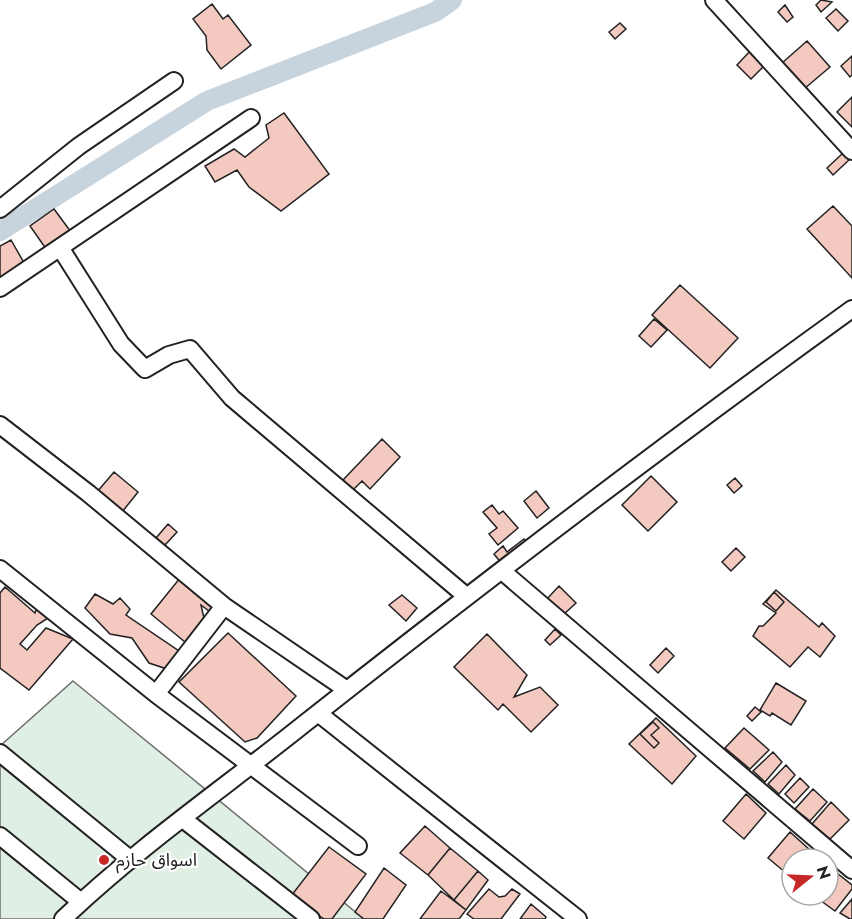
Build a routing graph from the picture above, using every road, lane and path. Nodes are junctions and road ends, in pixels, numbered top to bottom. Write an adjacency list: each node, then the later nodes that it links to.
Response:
1 (714, 0): 4 (street)
2 (174, 81): 5 (street)
3 (251, 118): 6 (street)
4 (852, 152)
5 (0, 209)
6 (61, 249): 7 (street); 12 (street)
7 (0, 288)
8 (852, 309): 11 (street)
9 (0, 425): 13 (street)
10 (0, 569): 15 (street)
11 (502, 571): 12 (street); 23 (street)
12 (466, 596): 14 (street)
13 (224, 606): 14 (street); 15 (street)
14 (347, 690): 16 (street)
15 (156, 694): 18 (street)
16 (318, 713): 18 (street); 27 (street)
17 (0, 753): 22 (street)
18 (251, 766): 19 (street); 21 (street)
19 (183, 819): 22 (street); 26 (street)
20 (0, 836): 24 (street)
21 (358, 846)
22 (132, 860): 24 (street)
23 (852, 870)
24 (81, 902): 25 (street)
25 (63, 919)
26 (311, 919)
27 (578, 919)

